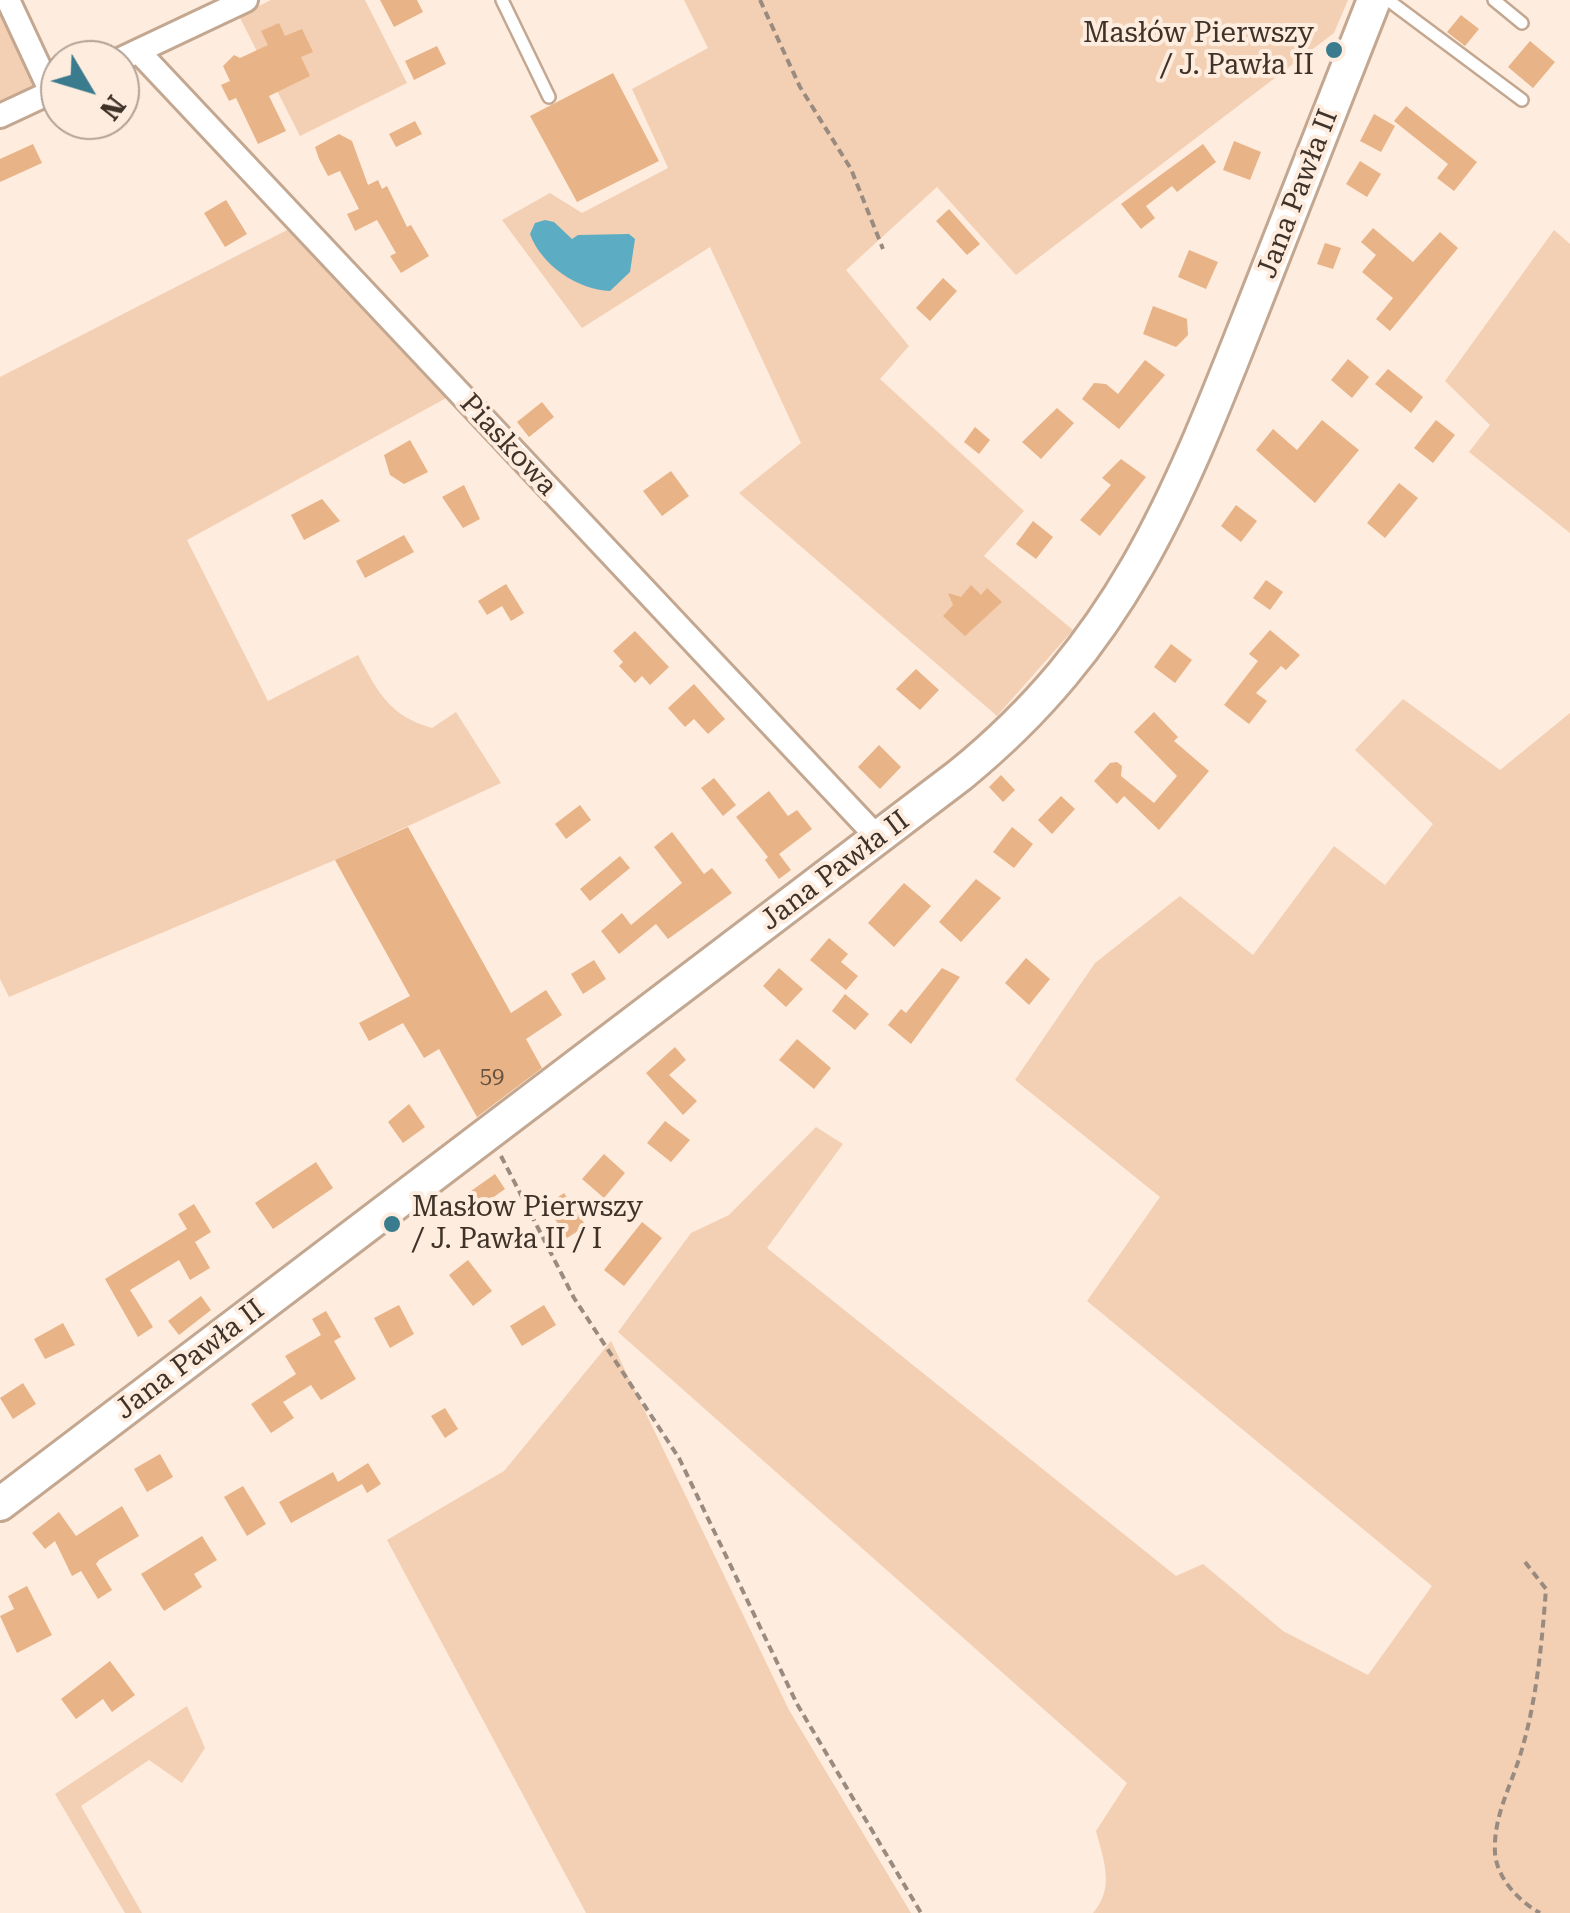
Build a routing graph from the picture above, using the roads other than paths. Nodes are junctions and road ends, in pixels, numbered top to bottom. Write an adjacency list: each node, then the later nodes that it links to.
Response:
1 (8, 0): 9 (street)
2 (246, 0): 8 (street)
3 (502, 0): 12 (lane)
4 (1374, 0): 15 (main road, Jana Pawła II)
5 (1388, 0): 13 (lane)
6 (1494, 0): 7 (lane)
7 (1522, 23)
8 (140, 51)
9 (40, 61)
10 (140, 67): 15 (street, Piaskowa)
11 (40, 97): 14 (street)
12 (549, 97)
13 (1522, 100)
14 (0, 116)
15 (878, 838): 16 (main road, Jana Pawła II)
16 (0, 1504)

